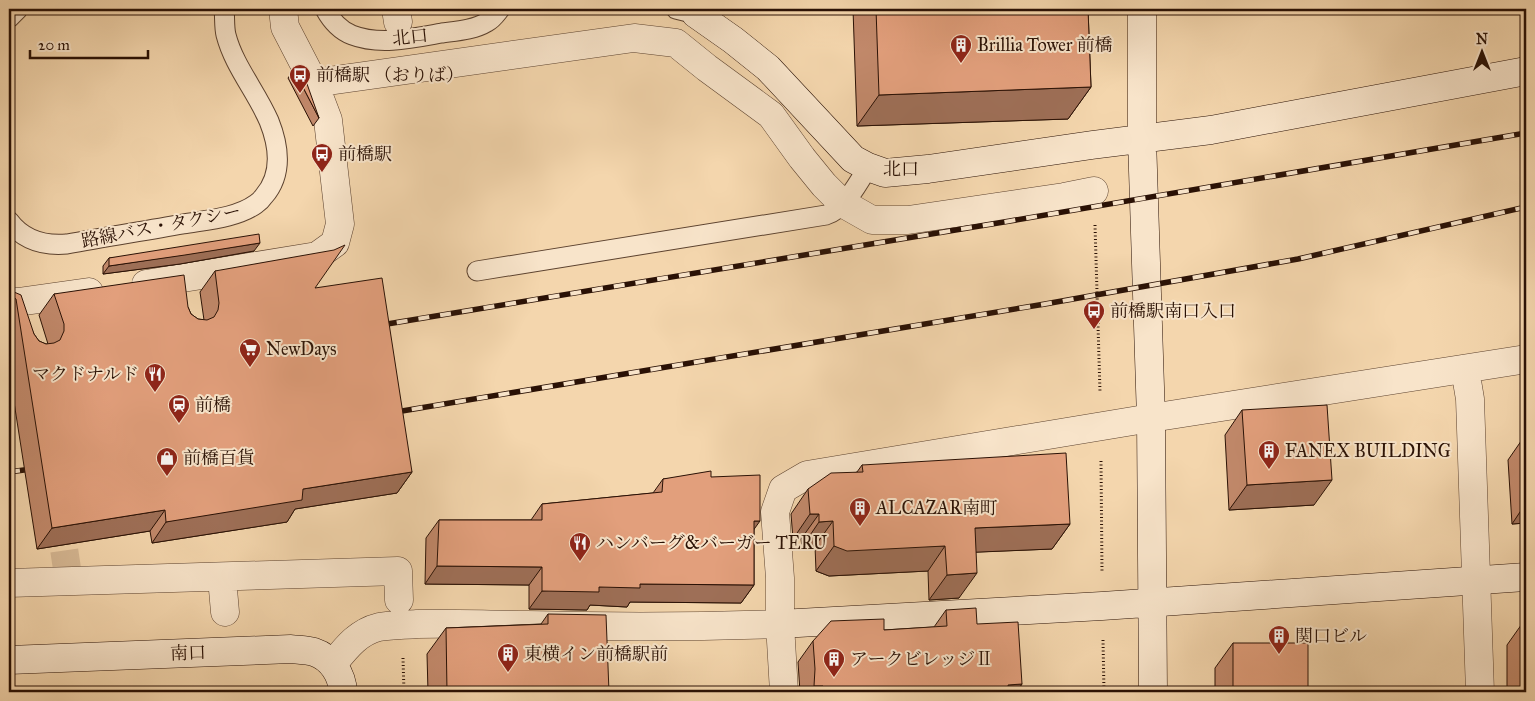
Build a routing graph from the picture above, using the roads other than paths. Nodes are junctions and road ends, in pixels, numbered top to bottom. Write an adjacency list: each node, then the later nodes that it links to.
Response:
1 (18, 9): 7 (lane)
2 (224, 9): 15 (lane, 路線バス・タクシー)
3 (283, 9): 10 (street)
4 (325, 9): 5 (lane, 北口)
5 (500, 9)
6 (1142, 9): 11 (street)
7 (9, 18)
8 (685, 21): 10 (street); 12 (street, 北口); 14 (street)
9 (1526, 71): 11 (street, 北口)
10 (314, 83): 17 (street)
11 (1142, 139): 12 (street, 北口); 20 (street)
12 (868, 167): 14 (lane)
13 (1094, 191): 14 (street)
14 (842, 203): 16 (lane)
15 (9, 221)
16 (477, 271)
17 (18, 310)
18 (1526, 359): 19 (street)
19 (1465, 369): 20 (street); 23 (street)
20 (1151, 418): 26 (street); 28 (street)
21 (1526, 577): 23 (street)
22 (222, 578): 24 (street); 25 (street); 27 (street)
23 (1476, 580): 26 (street); 34 (street)
24 (9, 584)
25 (399, 600)
26 (1152, 603): 28 (street); 33 (street)
27 (225, 612)
28 (780, 624): 30 (street); 32 (street)
29 (9, 660): 30 (street, 南口)
30 (333, 664): 31 (street)
31 (342, 692)
32 (784, 692)
33 (1153, 692)
34 (1480, 692)

